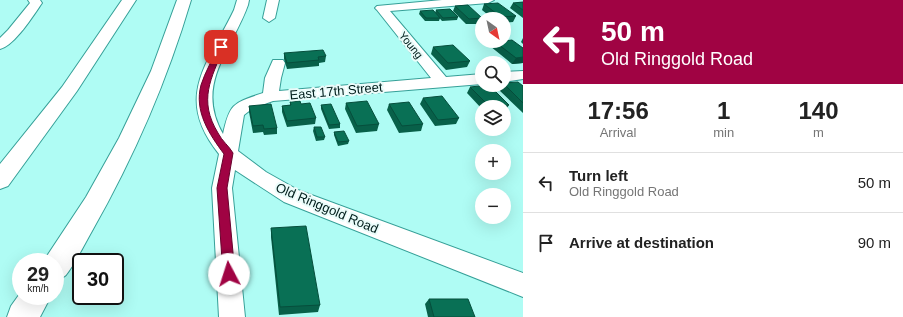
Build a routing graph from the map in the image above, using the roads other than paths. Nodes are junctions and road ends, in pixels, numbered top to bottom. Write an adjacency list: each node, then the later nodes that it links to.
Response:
1 (34, 0): 8 (street)
2 (129, 0): 16 (highway)
3 (184, 0): 17 (highway)
4 (243, 0): 15 (street, Old Ringgold Road)
5 (273, 0): 7 (street)
6 (488, 0): 13 (street, Young)
7 (269, 18)
8 (0, 45)
9 (278, 63): 14 (street)
10 (523, 75): 11 (street)
11 (511, 76)
12 (475, 80): 13 (street, East 17th Street)
13 (442, 82): 14 (street, East 17th Street)
14 (271, 96): 15 (street, East 17th Street)
15 (229, 153): 18 (street, Old Ringgold Road); 21 (street, East 17th Street)
16 (0, 180)
17 (64, 253)
18 (523, 285)
19 (30, 305): 20 (highway)
20 (22, 317)
21 (232, 317)

